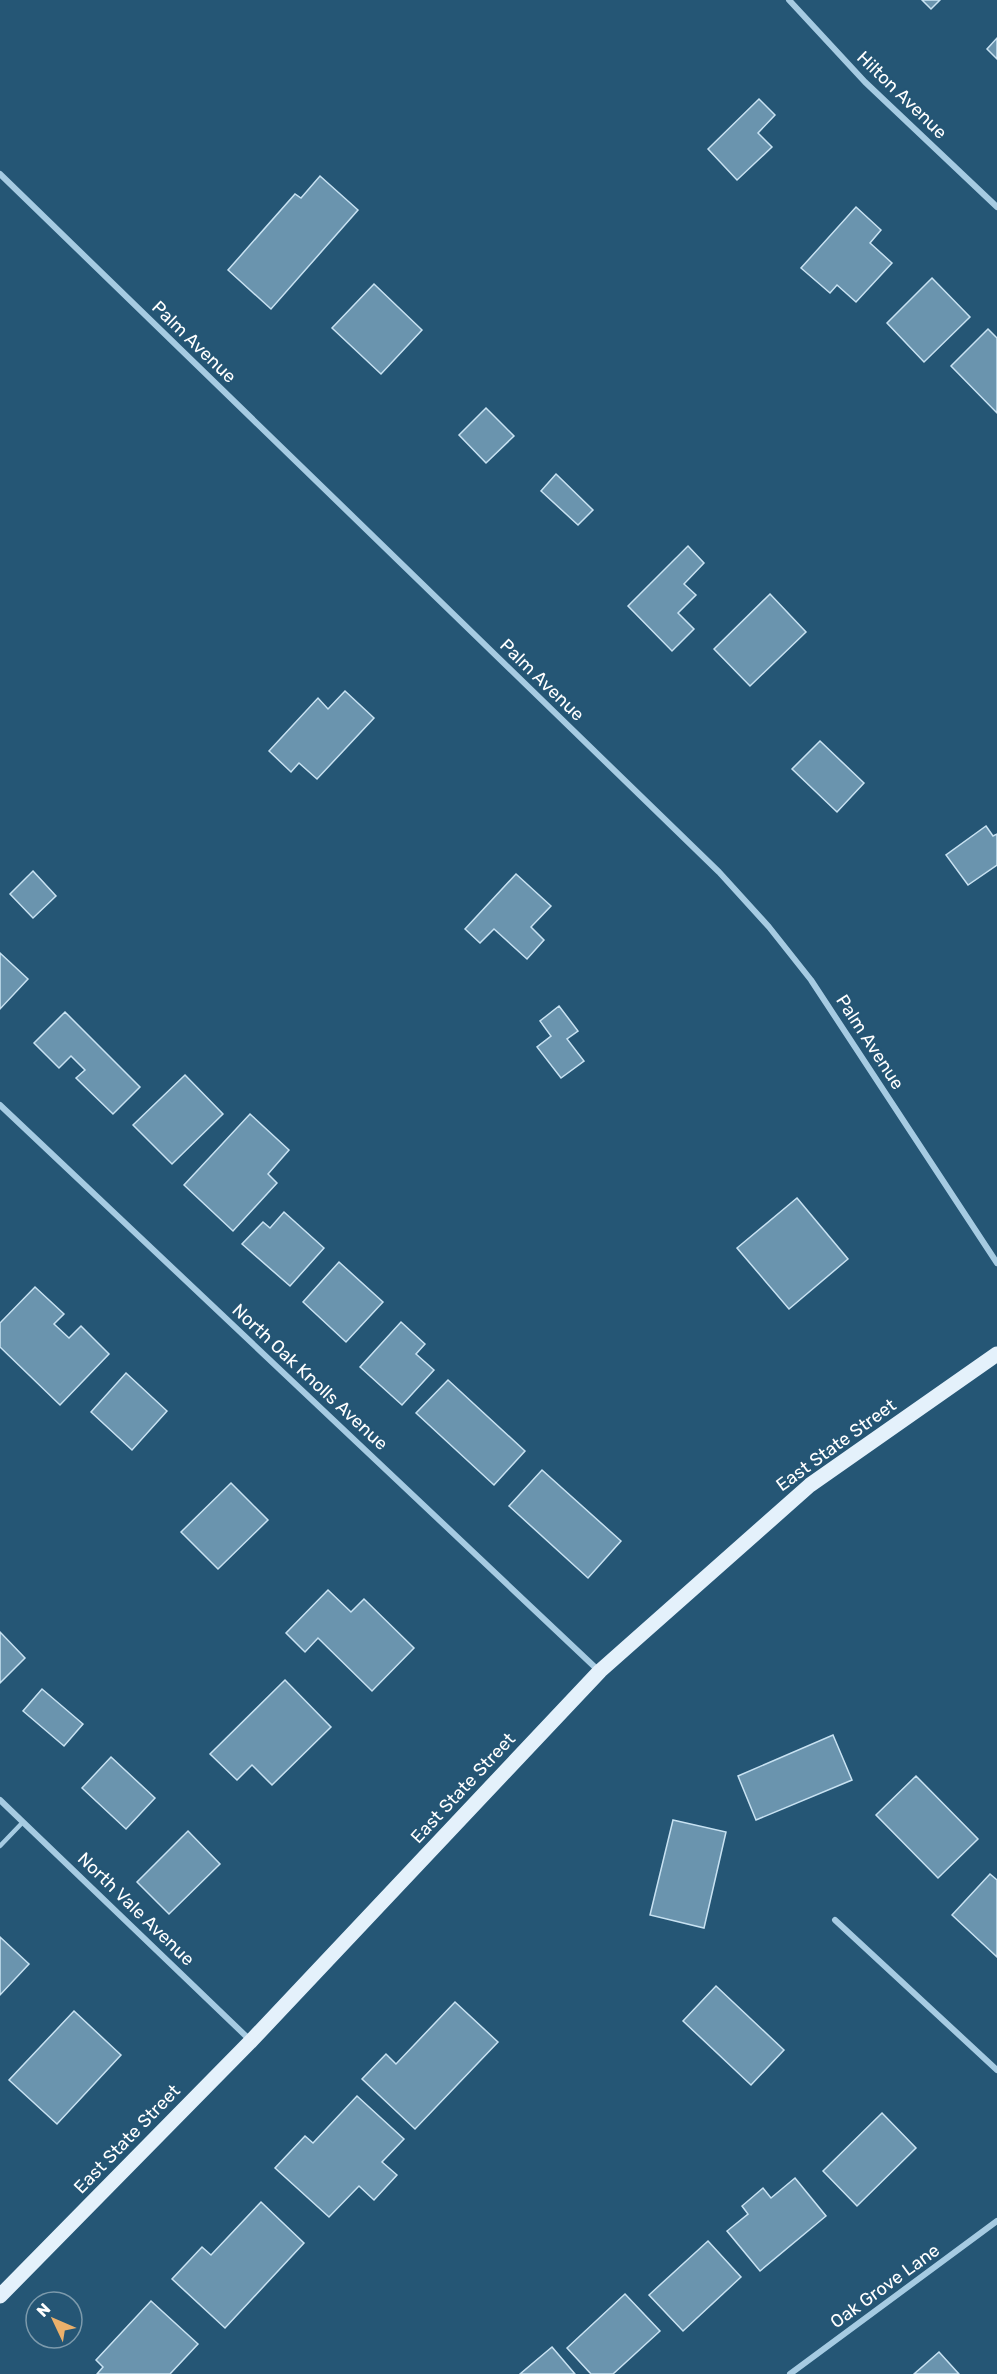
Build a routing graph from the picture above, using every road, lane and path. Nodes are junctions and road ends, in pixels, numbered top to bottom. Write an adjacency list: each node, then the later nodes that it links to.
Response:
1 (789, 0): 3 (street, Hilton Avenue)
2 (0, 174): 5 (street, Palm Avenue)
3 (997, 207)
4 (0, 1105): 7 (street, North Oak Knolls Avenue)
5 (997, 1263)
6 (997, 1354): 7 (main road, East State Street)
7 (600, 1671): 12 (main road, East State Street)
8 (0, 1800): 9 (street, North Vale Avenue)
9 (23, 1822): 10 (lane); 12 (street, North Vale Avenue)
10 (0, 1846)
11 (835, 1920): 13 (street)
12 (250, 2041): 15 (main road, East State Street)
13 (997, 2070)
14 (997, 2221): 16 (street, Oak Grove Lane)
15 (0, 2296)
16 (790, 2374)

